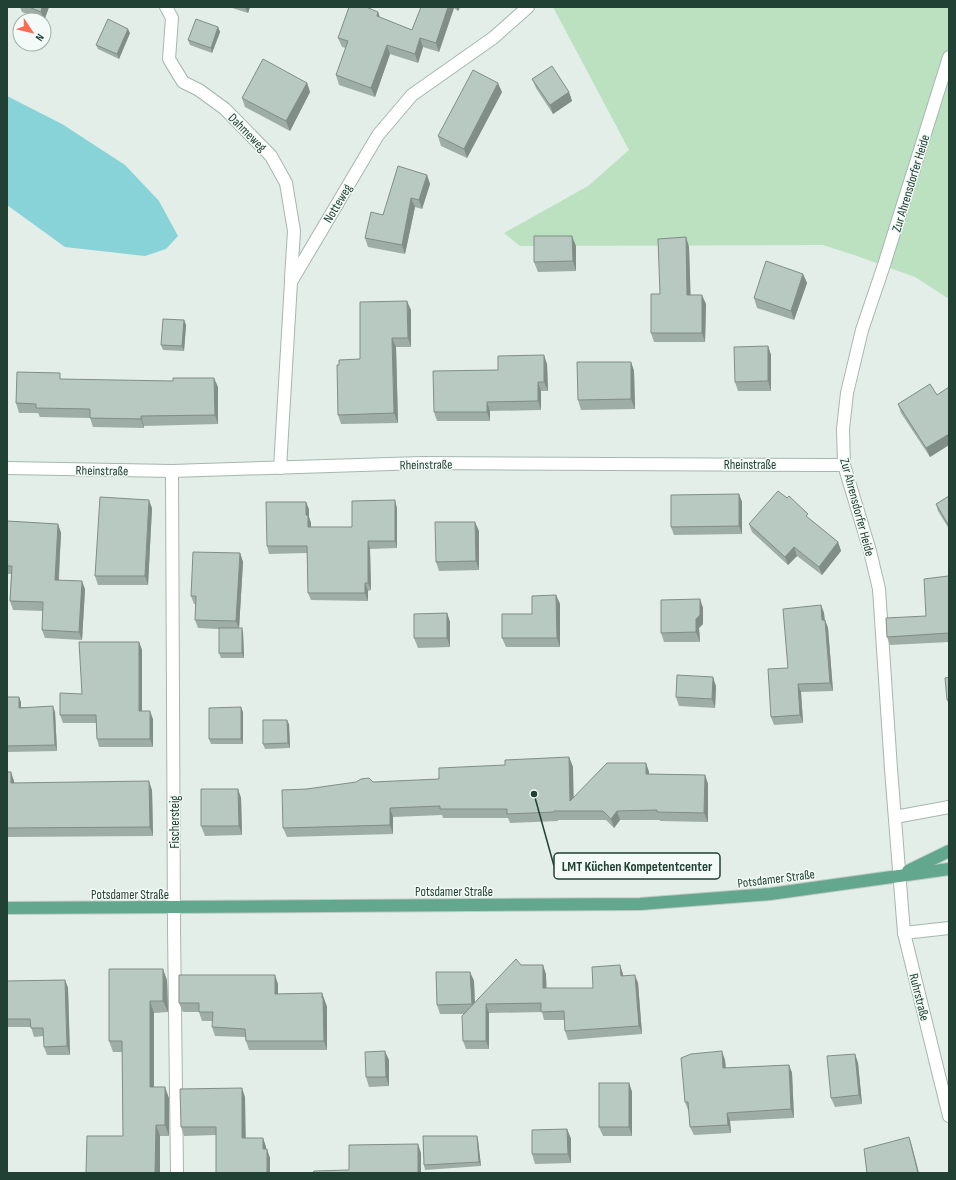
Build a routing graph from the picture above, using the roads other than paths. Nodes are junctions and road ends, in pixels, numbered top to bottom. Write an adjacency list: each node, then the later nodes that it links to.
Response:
1 (166, 7): 4 (street, Dahmeweg)
2 (528, 7): 4 (street, Notteweg)
3 (949, 58): 5 (street, Zur Ahrensdorfer Heide)
4 (291, 282): 7 (street, Notteweg)
5 (844, 466): 7 (street, Rheinstraße); 10 (street, Zur Ahrensdorfer Heide)
6 (7, 468): 8 (street, Rheinstraße)
7 (280, 468): 8 (street, Rheinstraße)
8 (172, 471): 15 (street, Fischersteig)
9 (949, 807): 10 (street)
10 (895, 817): 13 (street, Zur Ahrensdorfer Heide)
11 (949, 850): 13 (main road, Potsdamer Straße)
12 (949, 869): 13 (main road, Potsdamer Straße)
13 (899, 876): 15 (main road, Potsdamer Straße); 17 (street, Ruhrstraße)
14 (7, 908): 15 (main road, Potsdamer Straße)
15 (174, 908): 19 (street, Fischersteig)
16 (949, 928): 17 (street)
17 (904, 933): 18 (street, Ruhrstraße)
18 (949, 1116)
19 (177, 1173)

